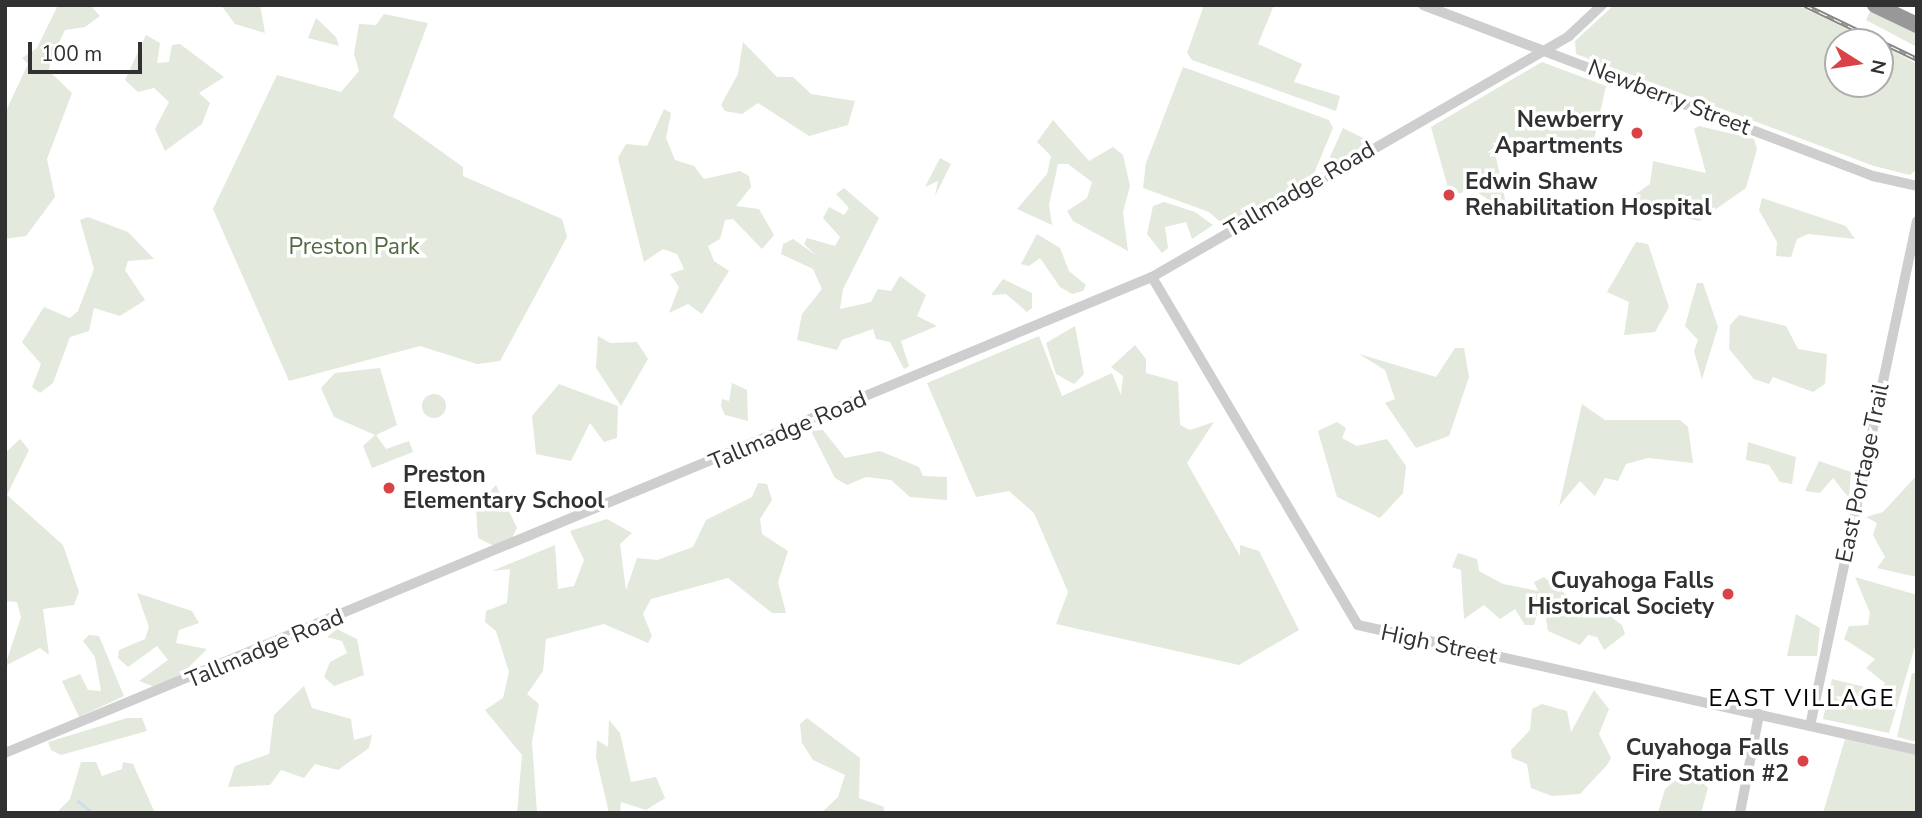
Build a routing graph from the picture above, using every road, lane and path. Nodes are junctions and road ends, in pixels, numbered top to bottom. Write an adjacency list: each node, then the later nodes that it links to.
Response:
1 (1423, 5): 7 (street, Newberry Street)
2 (1602, 5): 7 (street, Tallmadge Road)
3 (1875, 5): 6 (highway)
4 (1901, 5): 5 (highway)
5 (1917, 14)
6 (1917, 25)
7 (1543, 50): 8 (street, Newberry Street); 10 (street, Tallmadge Road)
8 (1917, 186)
9 (1917, 221): 12 (street, East Portage Trail)
10 (1152, 277): 11 (street, High Street); 14 (street, Tallmadge Road)
11 (1759, 715): 12 (street, High Street); 15 (street)
12 (1810, 726): 13 (street, High Street)
13 (1917, 750)
14 (5, 753)
15 (1740, 813)

